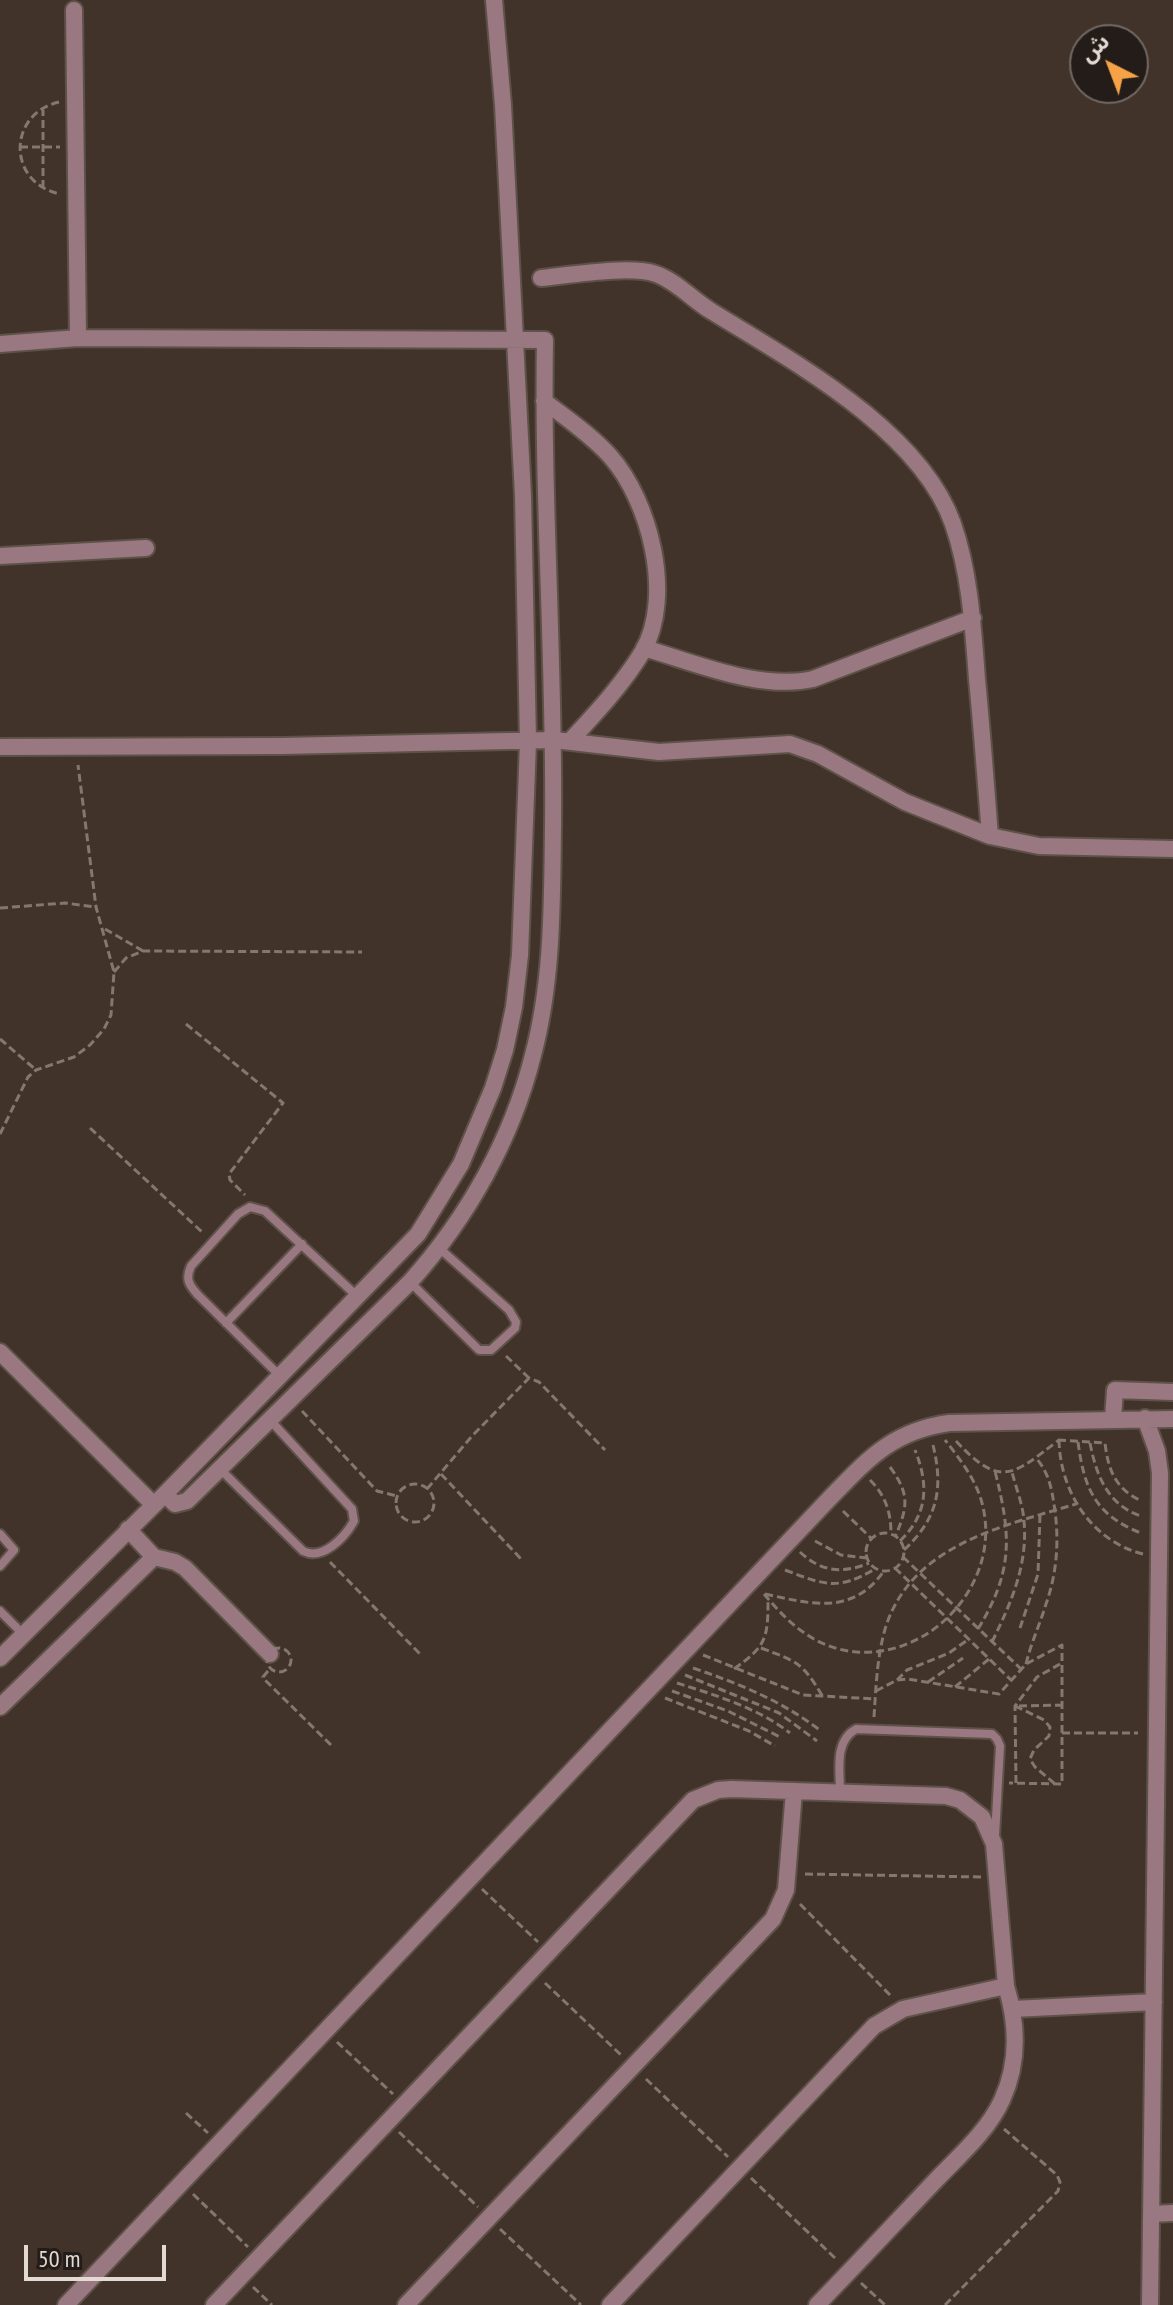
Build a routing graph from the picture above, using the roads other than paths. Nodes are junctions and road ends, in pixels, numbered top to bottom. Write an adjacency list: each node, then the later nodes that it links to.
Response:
1 (494, 0): 5 (street)
2 (74, 10): 4 (street)
3 (541, 278): 10 (street)
4 (78, 338): 5 (street); 6 (street)
5 (514, 340): 7 (street); 13 (street)
6 (0, 344)
7 (544, 401): 11 (street); 12 (street)
8 (146, 548): 9 (street)
9 (0, 556)
10 (973, 618): 11 (street); 15 (street)
11 (644, 648): 12 (street)
12 (562, 740): 13 (street); 15 (street); 18 (street)
13 (528, 742): 14 (street); 20 (street)
14 (0, 747)
15 (990, 836): 16 (street)
16 (1173, 849)
17 (302, 1244): 20 (lane); 21 (lane); 21 (lane)
18 (439, 1248): 19 (street); 19 (lane)
19 (410, 1282): 28 (street)
20 (358, 1297): 23 (street)
21 (226, 1323): 23 (lane)
22 (0, 1352): 31 (street)
23 (280, 1376): 31 (street)
24 (1173, 1392): 26 (street)
25 (1145, 1418): 26 (street); 27 (street); 30 (street)
26 (1113, 1419): 49 (street)
27 (1173, 1419)
28 (270, 1420): 29 (street); 29 (lane)
29 (220, 1469): 31 (street)
30 (1167, 1473): 45 (street)
31 (159, 1499): 32 (street)
32 (128, 1529): 34 (street); 37 (street)
33 (0, 1534): 35 (lane)
34 (154, 1557): 39 (street); 40 (street)
35 (0, 1566)
36 (0, 1611): 37 (lane)
37 (23, 1634): 38 (street)
38 (0, 1658)
39 (270, 1661)
40 (0, 1707)
41 (794, 1791): 42 (street); 50 (street); 51 (street)
42 (840, 1792): 43 (street); 43 (lane)
43 (994, 1844): 44 (street)
44 (1006, 1986): 46 (street); 52 (street)
45 (1154, 2002): 46 (street); 48 (street)
46 (1013, 2009): 53 (street)
47 (1173, 2213): 48 (street)
48 (1151, 2214): 54 (street)
49 (66, 2305)
50 (214, 2305)
51 (406, 2305)
52 (610, 2305)
53 (817, 2305)
54 (1150, 2305)

